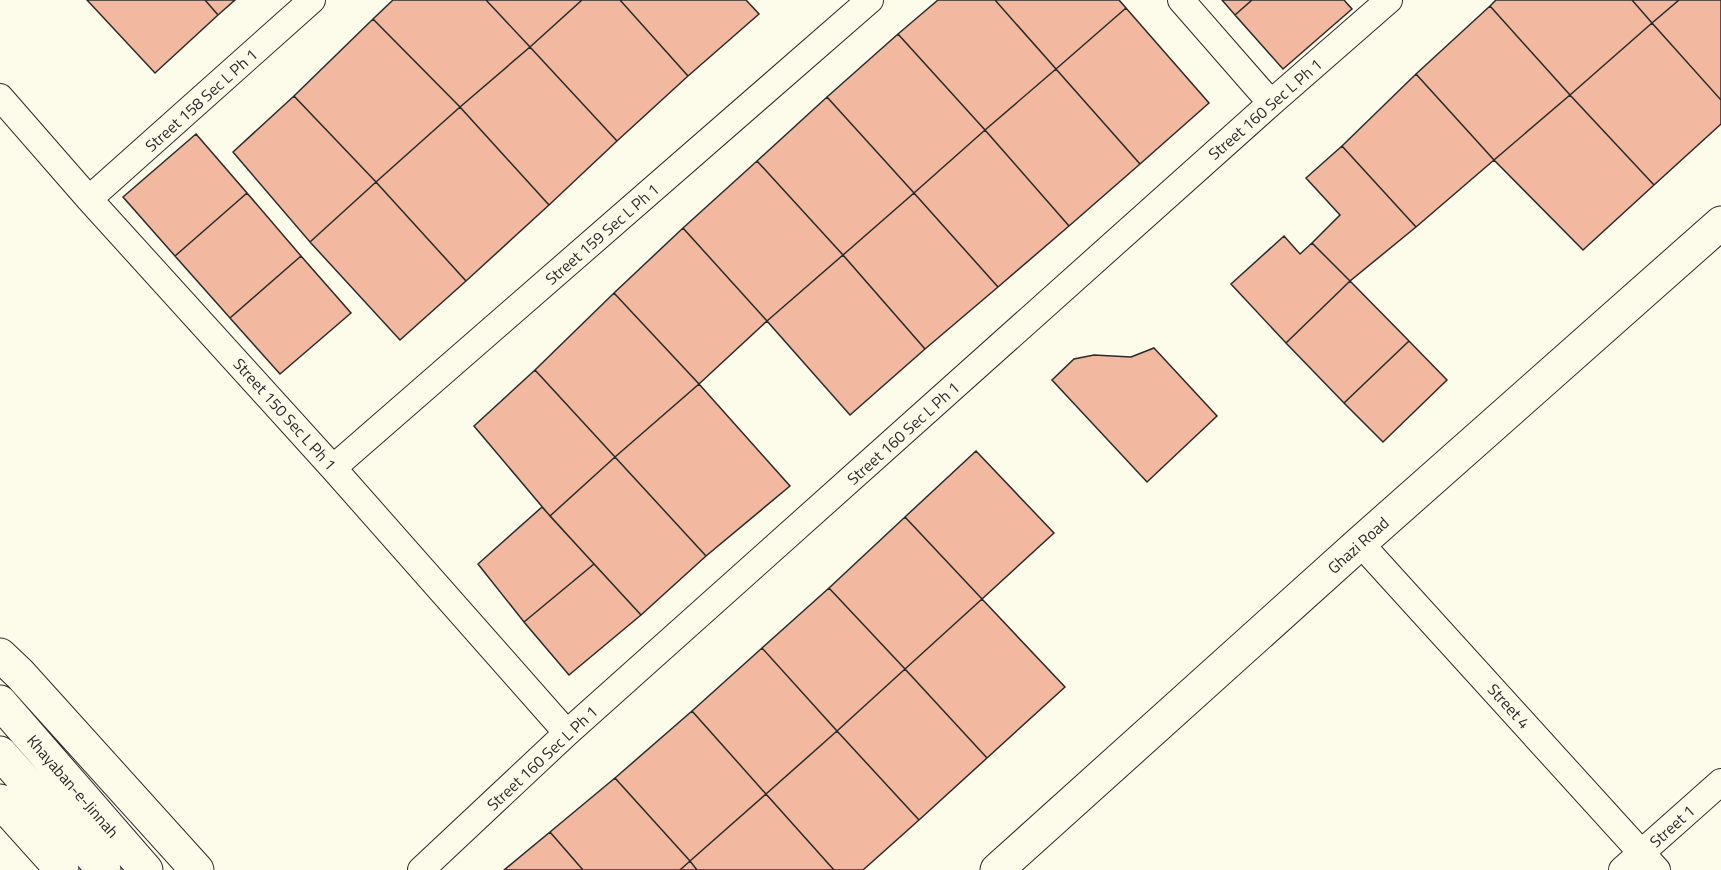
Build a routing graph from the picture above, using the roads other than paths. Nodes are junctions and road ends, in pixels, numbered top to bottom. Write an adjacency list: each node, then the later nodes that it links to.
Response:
1 (312, 0): 7 (street, Street 158 Sec L Ph 1)
2 (870, 0): 9 (street, Street 159 Sec L Ph 1)
3 (1181, 0): 6 (street)
4 (1389, 0): 6 (street, Street 160 Sec L Ph 1)
5 (0, 97): 7 (street, Street 150 Sec L Ph 1)
6 (1270, 103): 13 (street, Street 160 Sec L Ph 1)
7 (89, 199): 9 (street, Street 150 Sec L Ph 1)
8 (1721, 224): 10 (main road, Ghazi Road)
9 (333, 468): 13 (street, Street 150 Sec L Ph 1)
10 (1360, 543): 17 (street, Street 4); 23 (main road, Ghazi Road)
11 (0, 655): 21 (main road)
12 (0, 702): 20 (main road, Khayaban-e-Jinnah)
13 (567, 733): 22 (street, Street 160 Sec L Ph 1)
14 (0, 753): 19 (main road, Khayaban-e-Jinnah)
15 (1721, 782): 17 (street, Street 1)
16 (0, 801): 18 (main road)
17 (1650, 861): 24 (street, Street 1)
18 (62, 870)
19 (104, 870)
20 (146, 870)
21 (197, 870)
22 (421, 870)
23 (997, 870)
24 (1622, 870)

